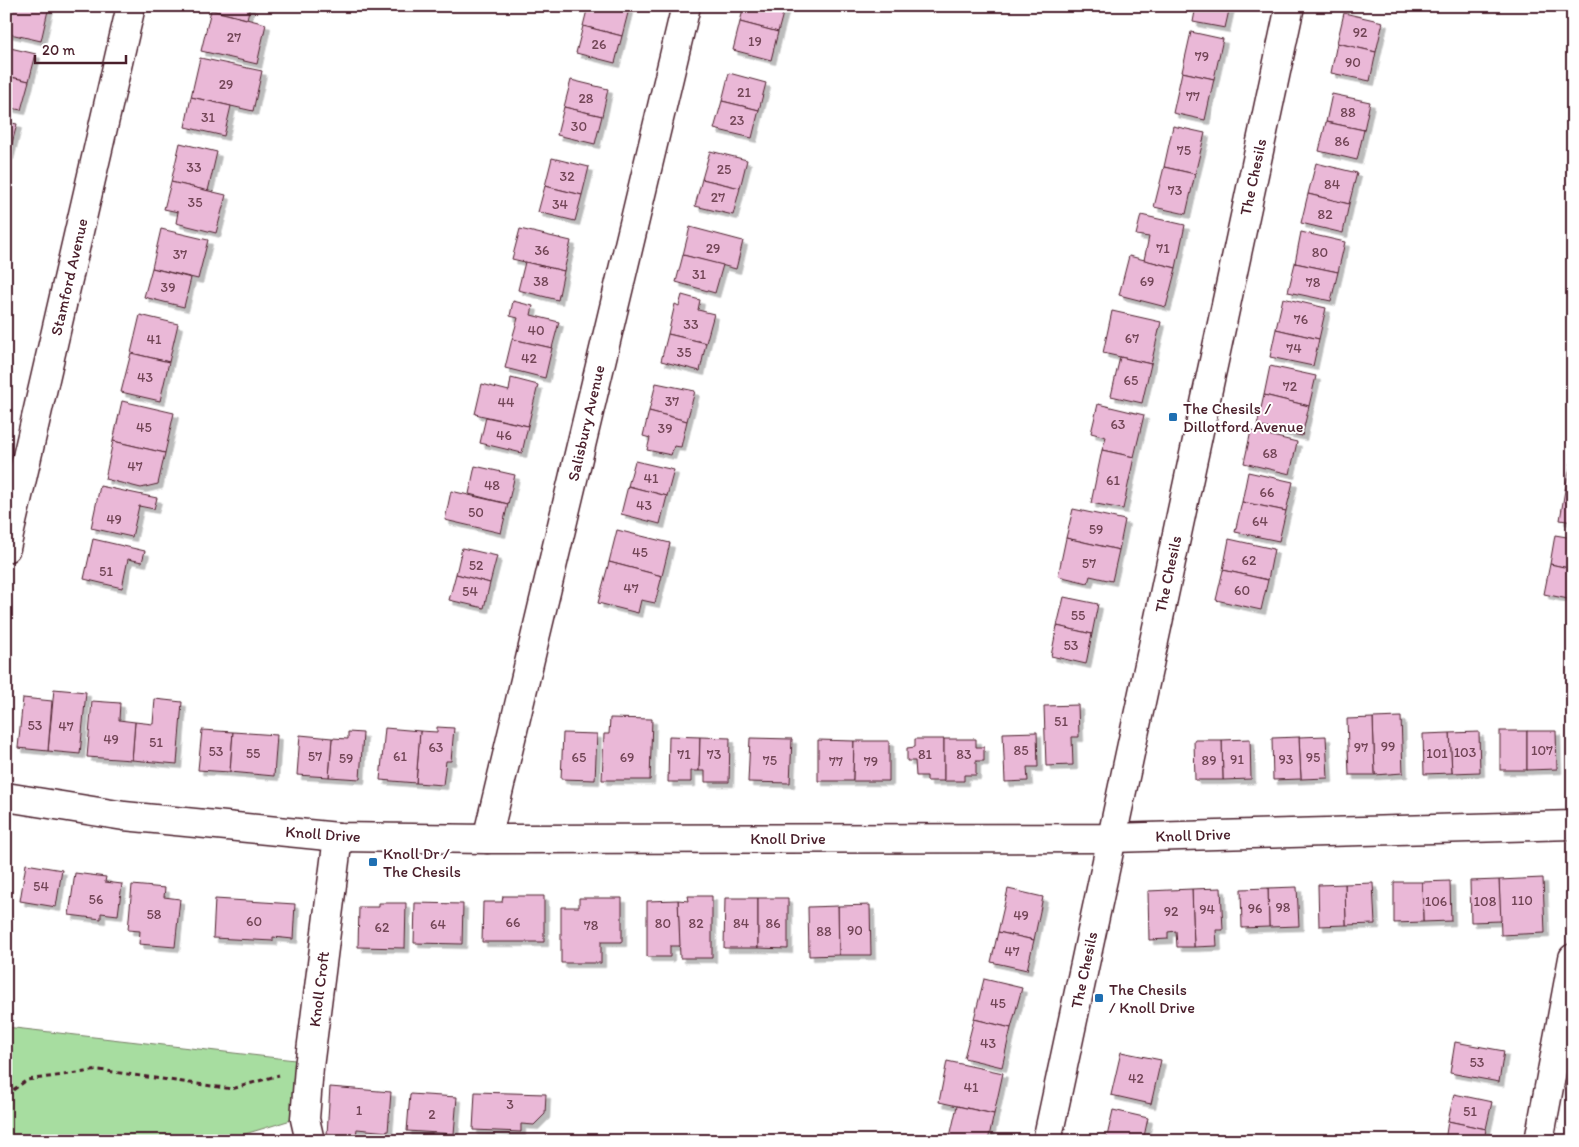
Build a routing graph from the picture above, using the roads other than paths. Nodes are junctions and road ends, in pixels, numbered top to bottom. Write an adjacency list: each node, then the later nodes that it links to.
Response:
1 (131, 6): 4 (street, Stamford Avenue)
2 (686, 6): 9 (street, Salisbury Avenue)
3 (1290, 6): 8 (street, The Chesils)
4 (6, 548)
5 (6, 797): 7 (street, Knoll Drive)
6 (1573, 825): 8 (street, Knoll Drive)
7 (338, 837): 9 (street, Knoll Drive); 11 (street, Knoll Croft)
8 (1112, 838): 9 (street, Knoll Drive); 12 (street, The Chesils)
9 (487, 839)
10 (1573, 958): 13 (street)
11 (310, 1141)
12 (1047, 1141)
13 (1539, 1141)

